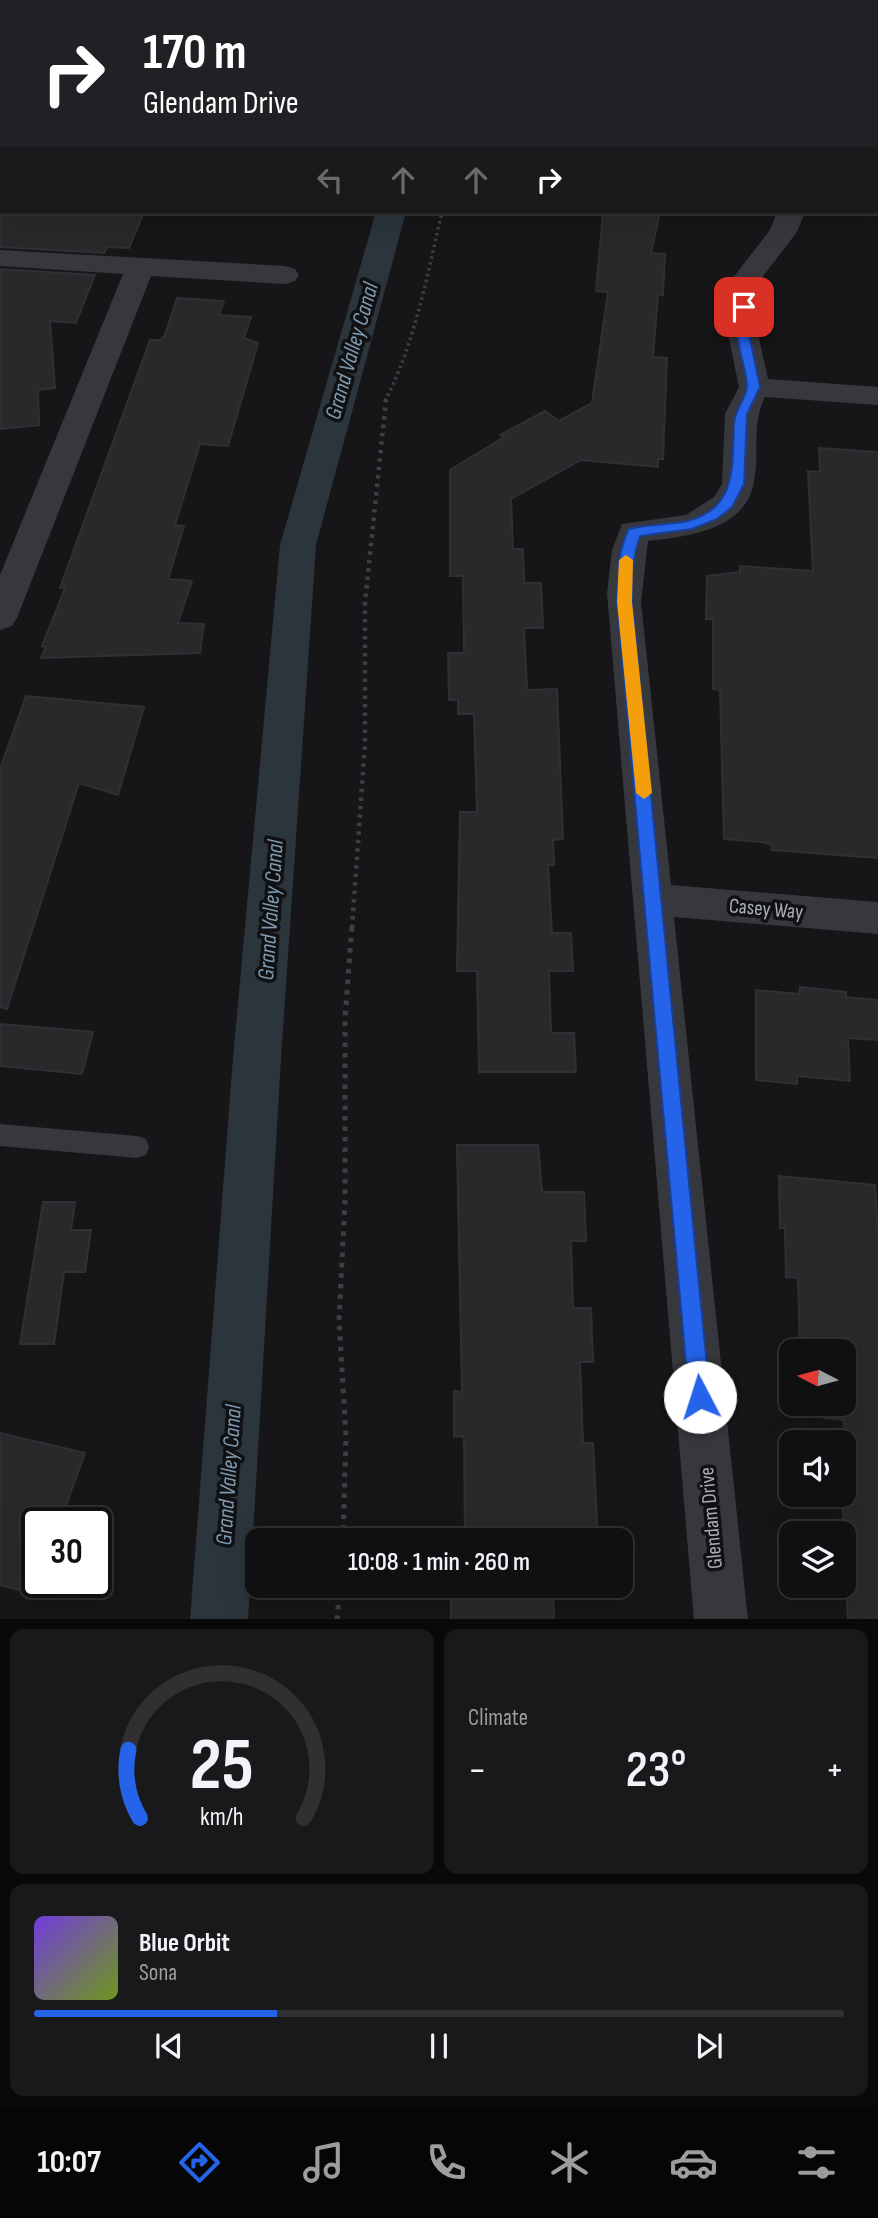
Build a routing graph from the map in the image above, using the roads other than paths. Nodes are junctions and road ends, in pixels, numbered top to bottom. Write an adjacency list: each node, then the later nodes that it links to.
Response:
1 (790, 214): 5 (street)
2 (0, 258): 3 (street)
3 (140, 266): 4 (street); 7 (street)
4 (285, 275)
5 (754, 387): 6 (street); 8 (street, Glendam Drive)
6 (878, 396)
7 (0, 618)
8 (654, 900): 9 (street, Casey Way); 12 (street, Glendam Drive)
9 (878, 918)
10 (0, 1135): 11 (lane)
11 (137, 1147)
12 (721, 1619)

